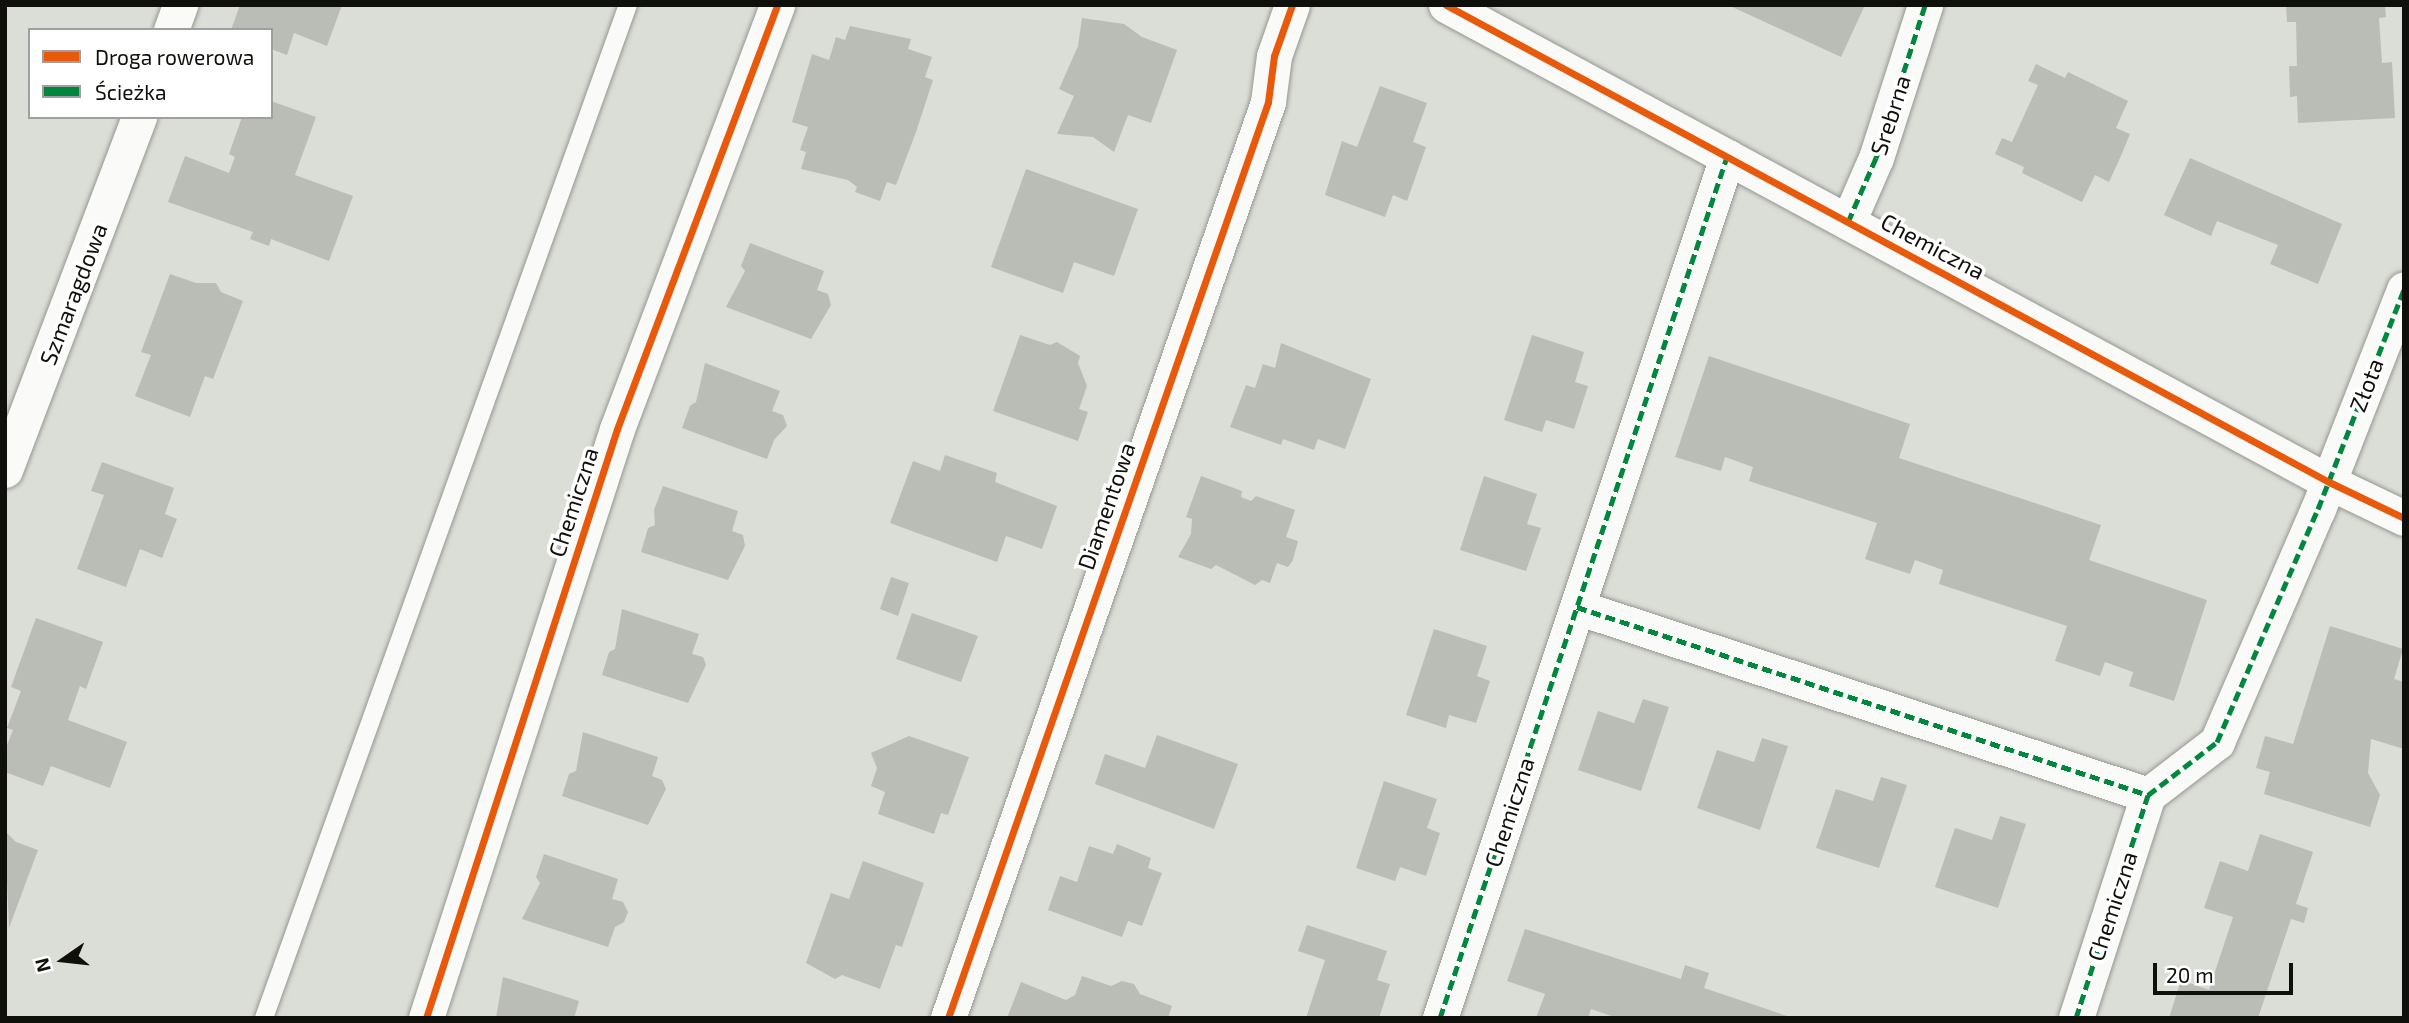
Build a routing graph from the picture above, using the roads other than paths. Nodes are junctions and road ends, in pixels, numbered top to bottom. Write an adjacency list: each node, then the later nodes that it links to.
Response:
1 (180, 5): 7 (street)
2 (628, 5): 17 (lane)
3 (777, 5): 18 (street, Chemiczna)
4 (1292, 5): 19 (street, Diamentowa)
5 (1446, 5): 9 (street, Chemiczna)
6 (1925, 5): 10 (street, Srebrna)
7 (172, 28)
8 (138, 119): 12 (street, Szmaragdowa)
9 (1727, 157): 10 (street, Chemiczna); 15 (street, Chemiczna)
10 (1848, 222): 13 (street, Chemiczna)
11 (2404, 289): 13 (street, Złota)
12 (5, 470)
13 (2329, 482): 14 (street, Chemiczna); 16 (street)
14 (2404, 518)
15 (1577, 607): 16 (street); 20 (street, Chemiczna)
16 (2148, 795): 21 (street, Chemiczna)
17 (264, 1018)
18 (426, 1018)
19 (948, 1018)
20 (1440, 1018)
21 (2076, 1018)

